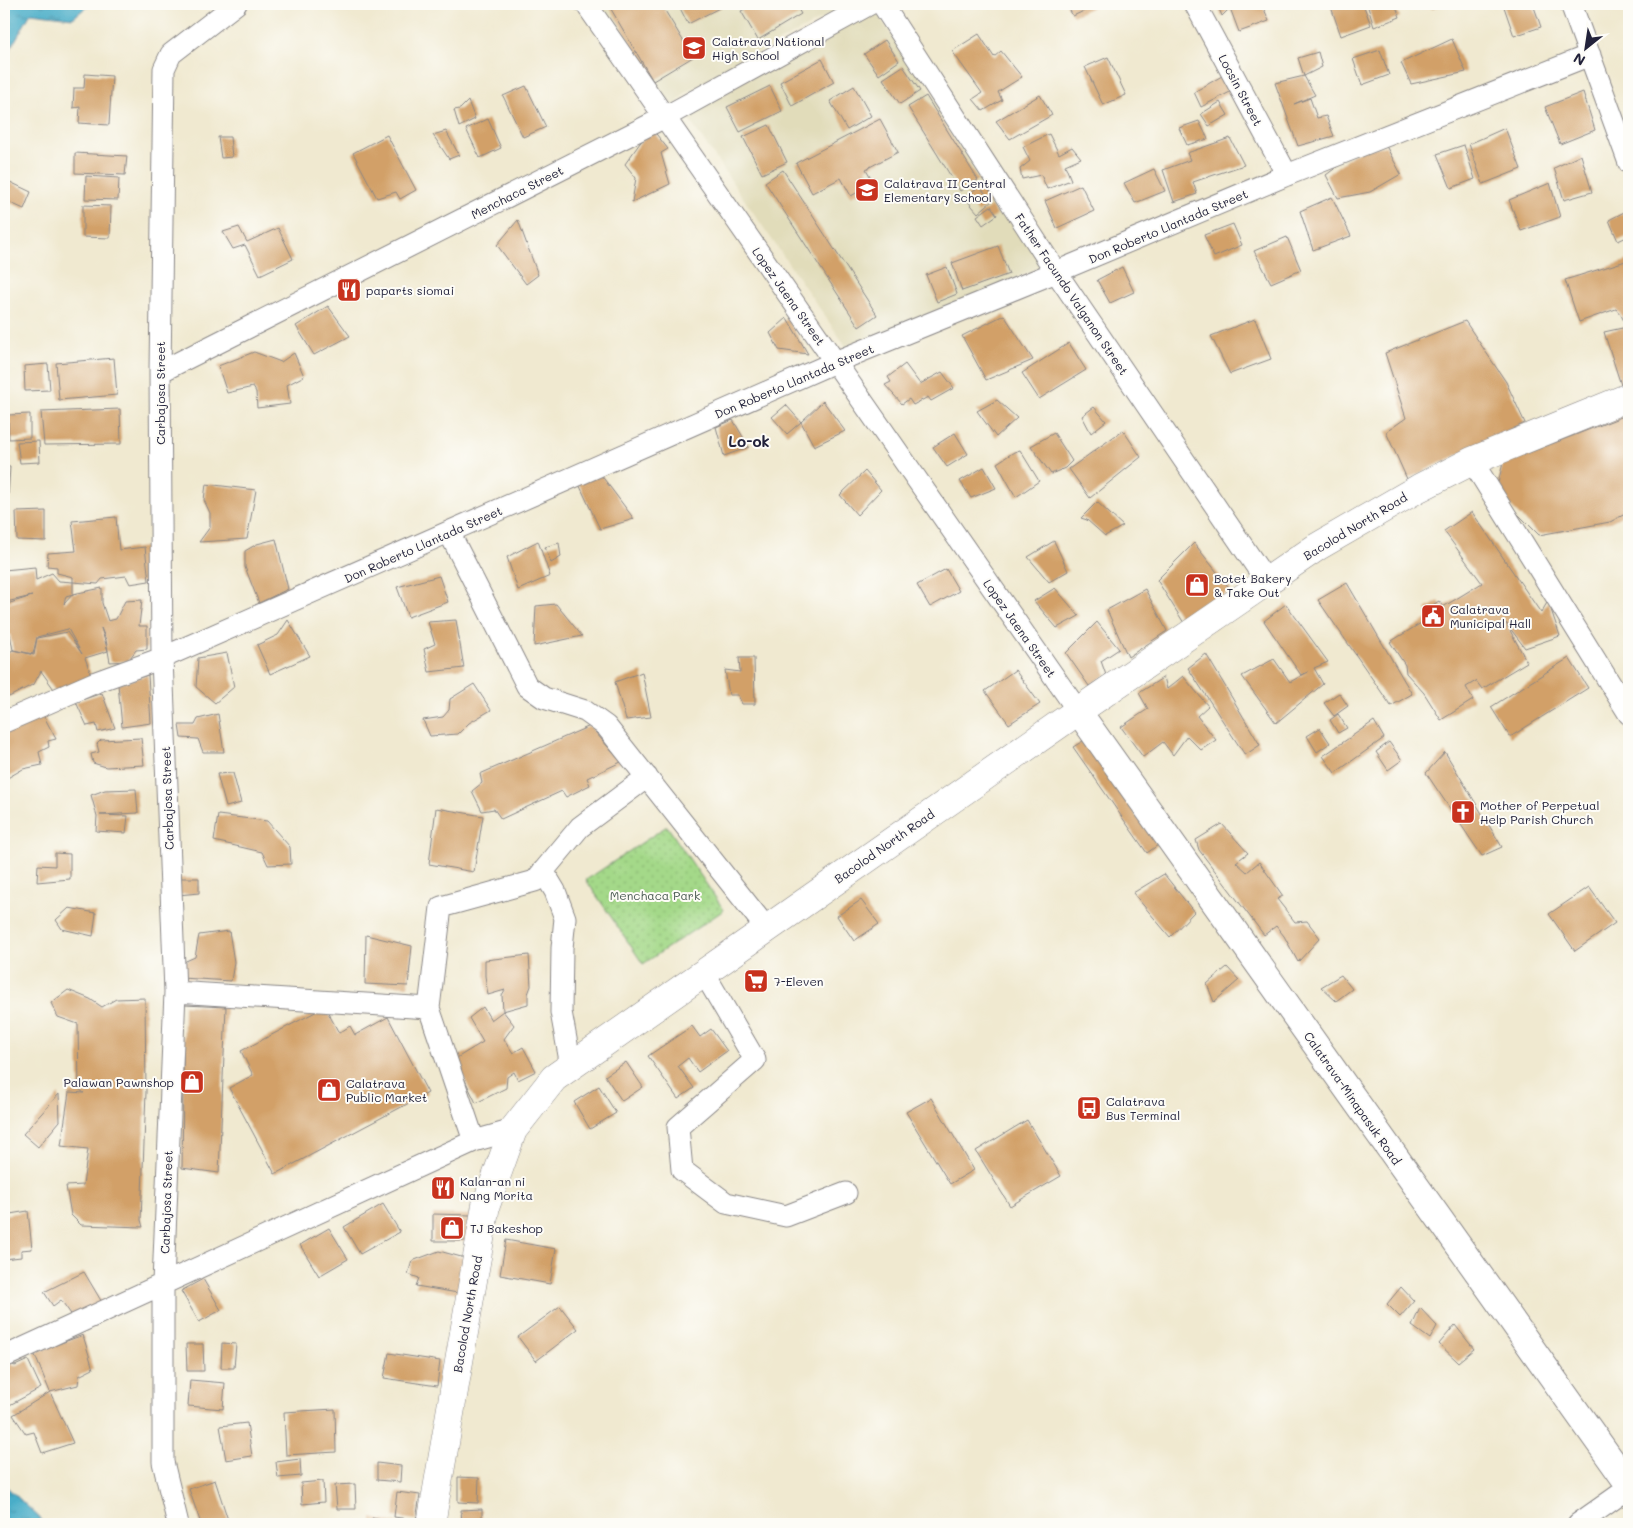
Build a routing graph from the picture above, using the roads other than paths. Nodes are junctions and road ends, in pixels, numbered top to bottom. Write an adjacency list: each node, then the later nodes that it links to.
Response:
1 (236, 4): 13 (street, Carbajosa Street)
2 (586, 4): 8 (street, Lopez Jaena Street)
3 (870, 4): 8 (street, Menchaca Street)
4 (882, 4): 11 (street, Father Facundo Valganon Street)
5 (1195, 4): 10 (street, Locsin Street)
6 (1571, 4): 7 (street)
7 (1590, 55): 9 (street); 10 (street, Don Roberto Llantada Street)
8 (665, 117): 12 (street, Lopez Jaena Street); 13 (street, Menchaca Street)
9 (1629, 163)
10 (1287, 175): 11 (street, Don Roberto Llantada Street)
11 (1056, 272): 12 (street, Don Roberto Llantada Street); 17 (street, Father Facundo Valganon Street)
12 (836, 362): 16 (street, Don Roberto Llantada Street); 19 (street, Lopez Jaena Street)
13 (160, 372): 18 (street, Carbajosa Street)
14 (1629, 397): 15 (highway, Bacolod North Road)
15 (1472, 461): 17 (highway, Bacolod North Road); 20 (street)
16 (449, 532): 18 (street, Don Roberto Llantada Street); 22 (street)
17 (1267, 582): 19 (highway, Bacolod North Road)
18 (162, 658): 21 (street, Don Roberto Llantada Street); 26 (street, Carbajosa Street)
19 (1078, 711): 24 (highway, Bacolod North Road); 34 (main road, Calatrava-Minapasuk Road)
20 (1629, 714)
21 (4, 722)
22 (647, 777): 23 (street); 24 (street)
23 (543, 871): 27 (street); 28 (street)
24 (767, 928): 25 (highway, Bacolod North Road)
25 (704, 973): 28 (highway, Bacolod North Road); 31 (street)
26 (175, 992): 27 (street); 32 (street, Carbajosa Street)
27 (429, 1008): 30 (street)
28 (572, 1066): 29 (highway, Bacolod North Road)
29 (513, 1130): 30 (street); 36 (highway, Bacolod North Road)
30 (474, 1141): 32 (street)
31 (846, 1192)
32 (162, 1283): 33 (street); 35 (street, Carbajosa Street)
33 (4, 1357)
34 (1629, 1486): 37 (street)
35 (178, 1524)
36 (431, 1524)
37 (1578, 1524)

